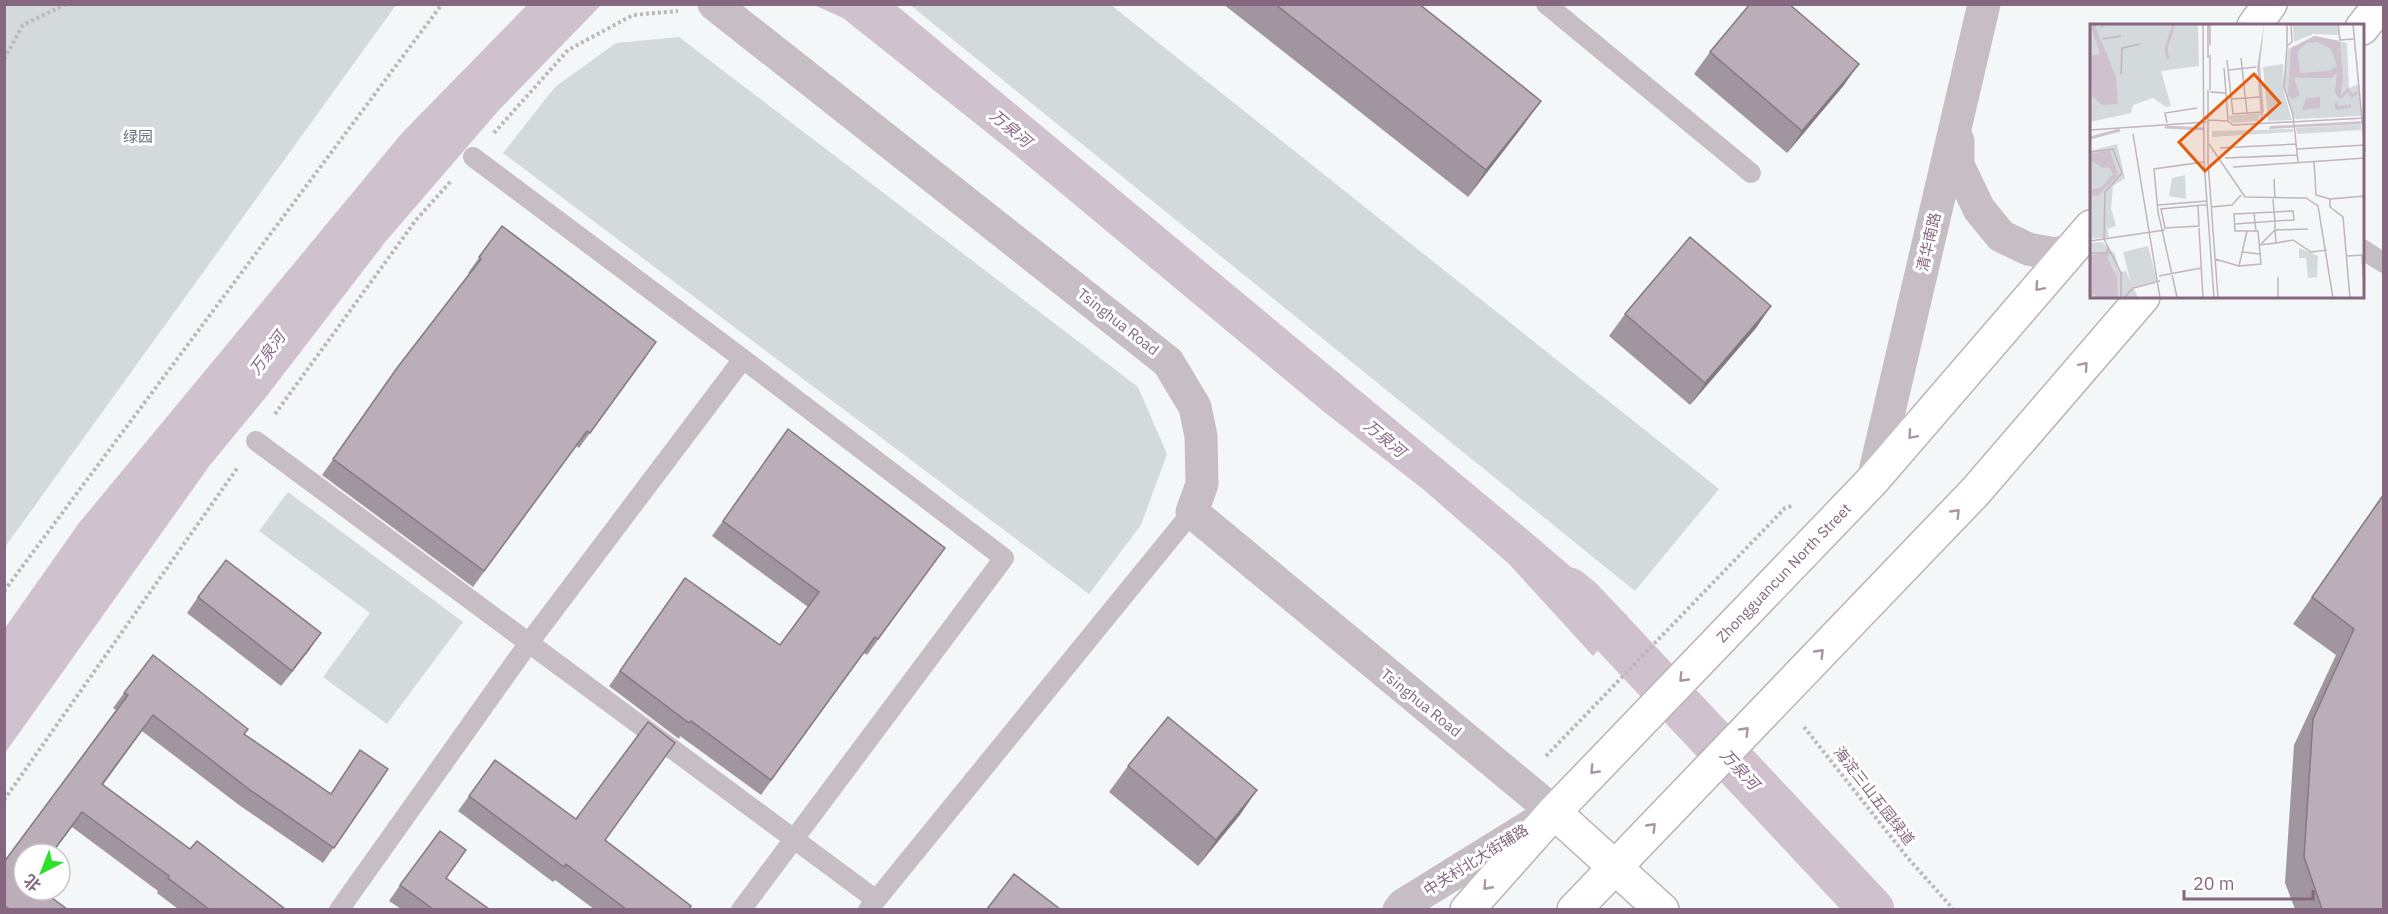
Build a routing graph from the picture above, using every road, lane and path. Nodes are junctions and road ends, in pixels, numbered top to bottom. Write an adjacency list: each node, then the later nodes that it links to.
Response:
1 (66, 4): 10 (path)
2 (442, 4): 22 (path)
3 (1546, 4): 13 (lane)
4 (1984, 4): 11 (street, 清华南路)
5 (2270, 4): 8 (main road)
6 (2381, 4): 9 (main road)
7 (716, 6): 12 (path); 21 (street, Tsinghua Road)
8 (2255, 24)
9 (2364, 25)
10 (4, 59)
11 (1957, 122): 14 (street); 20 (street, 清华南路)
12 (473, 157): 18 (lane); 19 (path)
13 (1751, 173)
14 (2081, 238): 20 (main road, Zhongguancun North Street, one-way to 20)
15 (2364, 250): 16 (lane)
16 (2384, 263)
17 (2142, 298): 25 (main road, one-way to 17)
18 (743, 359): 24 (lane); 29 (lane)
19 (256, 441): 24 (lane); 27 (path)
20 (1873, 480): 28 (main road, Zhongguancun North Street, one-way to 28)
21 (1192, 512): 28 (street, Tsinghua Road); 31 (lane)
22 (4, 591)
23 (1690, 607): 26 (path)
24 (528, 644): 29 (lane); 32 (lane)
25 (1780, 695): 30 (main road, one-way to 25); 38 (path, 海淀三山五园绿道)
26 (1600, 700)
27 (4, 800)
28 (1554, 812): 30 (main road); 34 (street, 中关村北大街辅路); 35 (main road, Zhongguancun North Street, one-way to 35)
29 (795, 838): 31 (lane); 33 (lane)
30 (1614, 866): 36 (main road); 37 (main road)
31 (872, 904)
32 (339, 909)
33 (741, 909)
34 (1399, 909)
35 (1467, 909)
36 (1574, 909)
37 (1661, 909)
38 (1954, 909)

